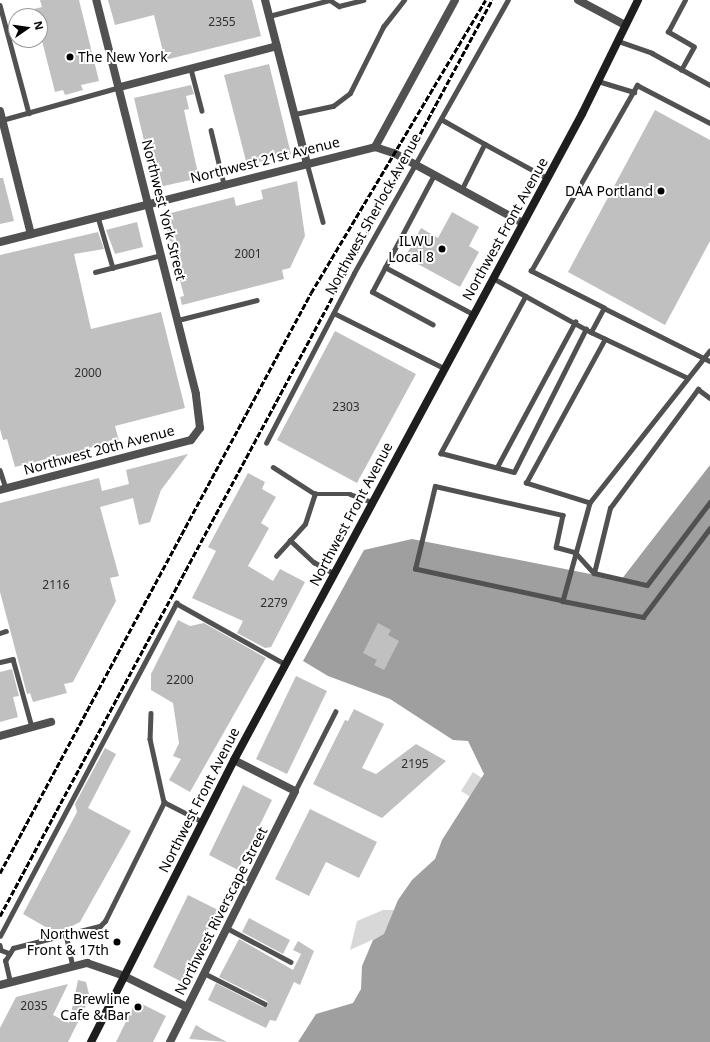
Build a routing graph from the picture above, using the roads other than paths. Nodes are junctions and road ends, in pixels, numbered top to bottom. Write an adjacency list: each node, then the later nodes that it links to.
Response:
1 (96, 0): 21 (street, Northwest York Street)
2 (265, 0): 13 (street)
3 (330, 0): 4 (lane); 11 (lane)
4 (363, 0)
5 (404, 0): 26 (lane)
6 (455, 0): 32 (street, Northwest Sherlock Avenue)
7 (508, 0): 27 (lane, Northwest Sherlock Avenue)
8 (578, 0): 14 (street)
9 (638, 0): 14 (main road, Northwest Front Avenue)
10 (685, 0): 18 (lane)
11 (319, 1): 13 (lane)
12 (0, 5): 25 (lane)
13 (269, 16): 16 (street)
14 (625, 25): 15 (main road, Northwest Front Avenue)
15 (618, 41): 18 (lane); 19 (main road, Northwest Front Avenue)
16 (277, 46): 17 (street); 26 (street)
17 (191, 69): 21 (street); 24 (lane)
18 (681, 70): 20 (lane)
19 (598, 81): 22 (lane); 36 (main road, Northwest Front Avenue)
20 (710, 85)
21 (120, 87): 25 (lane); 39 (street, Northwest York Street)
22 (634, 92): 29 (lane); 52 (lane)
23 (0, 111): 28 (street)
24 (202, 111)
25 (29, 113): 28 (lane)
26 (295, 114): 33 (street)
27 (440, 119): 31 (lane); 34 (lane, Northwest Sherlock Avenue)
28 (1, 120): 43 (street)
29 (710, 123)
30 (211, 130): 37 (lane)
31 (485, 144): 36 (lane); 38 (lane)
32 (375, 147): 33 (street, Northwest 21st Avenue); 34 (street)
33 (307, 163): 37 (street, Northwest 21st Avenue); 41 (lane)
34 (414, 164): 35 (street); 53 (lane, Northwest Sherlock Avenue)
35 (434, 175): 38 (street); 46 (lane)
36 (547, 178): 42 (main road, Northwest Front Avenue)
37 (224, 184): 39 (street, Northwest 21st Avenue)
38 (462, 190): 42 (street)
39 (148, 204): 40 (street, Northwest 21st Avenue); 45 (street, Northwest York Street)
40 (98, 216): 43 (street, Northwest 21st Avenue); 47 (lane)
41 (323, 222)
42 (523, 223): 49 (main road, Northwest Front Avenue)
43 (31, 234): 44 (street, Northwest 21st Avenue)
44 (0, 242)
45 (161, 255): 47 (lane); 55 (street, Northwest York Street)
46 (385, 267): 54 (lane); 57 (lane)
47 (113, 268): 48 (lane)
48 (95, 272)
49 (493, 278): 50 (lane); 54 (main road, Northwest Front Avenue)
50 (526, 296): 56 (lane); 70 (lane)
51 (257, 300): 55 (lane)
52 (604, 308): 59 (lane); 62 (lane)
53 (334, 313): 64 (lane); 68 (lane, Northwest Sherlock Avenue)
54 (474, 314): 64 (main road, Northwest Front Avenue)
55 (178, 320): 67 (street, Northwest York Street)
56 (575, 322): 58 (lane); 70 (lane)
57 (433, 325)
58 (586, 329): 59 (lane); 70 (lane)
59 (591, 332): 60 (lane)
60 (605, 339): 65 (lane); 76 (lane)
61 (710, 350): 62 (lane)
62 (705, 358): 63 (lane); 65 (lane)
63 (710, 361)
64 (444, 368): 74 (main road, Northwest Front Avenue)
65 (688, 378): 76 (lane)
66 (710, 398): 82 (lane)
67 (200, 428): 72 (street, Northwest 20th Avenue)
68 (266, 443)
69 (273, 467): 73 (lane)
70 (497, 467)
71 (0, 470): 72 (lane)
72 (3, 489)
73 (315, 494): 74 (lane); 78 (lane)
74 (372, 502): 81 (main road, Northwest Front Avenue)
75 (710, 502): 82 (lane)
76 (590, 503): 79 (lane)
77 (710, 528): 83 (lane)
78 (290, 540): 80 (lane); 81 (lane)
79 (575, 552): 82 (lane); 83 (lane); 83 (lane)
80 (276, 556)
81 (333, 573): 87 (main road, Northwest Front Avenue)
82 (594, 573)
83 (563, 601)
84 (6, 631): 85 (lane)
85 (0, 633)
86 (0, 662): 91 (lane)
87 (285, 664): 93 (main road, Northwest Front Avenue); 99 (lane)
88 (335, 712): 94 (lane)
89 (151, 714): 95 (lane)
90 (51, 722): 91 (street)
91 (32, 727): 92 (street)
92 (0, 736)
93 (234, 760): 94 (street); 96 (main road, Northwest Front Avenue)
94 (295, 791): 97 (street, Northwest Riverscape Street)
95 (164, 802): 96 (lane); 98 (lane)
96 (202, 821): 105 (main road, Northwest Front Avenue)
97 (227, 928): 102 (lane); 104 (street, Northwest Riverscape Street)
98 (66, 934): 101 (lane); 103 (lane)
99 (0, 936)
100 (0, 945): 101 (lane)
101 (9, 953): 106 (lane)
102 (291, 962)
103 (73, 966): 105 (street); 106 (street)
104 (204, 973): 108 (lane); 109 (street, Northwest Riverscape Street)
105 (124, 976): 109 (street); 111 (main road, Northwest Front Avenue)
106 (10, 982): 107 (street)
107 (0, 985)
108 (265, 1004)
109 (187, 1007): 110 (street, Northwest Riverscape Street)
110 (173, 1041)
111 (91, 1042)

